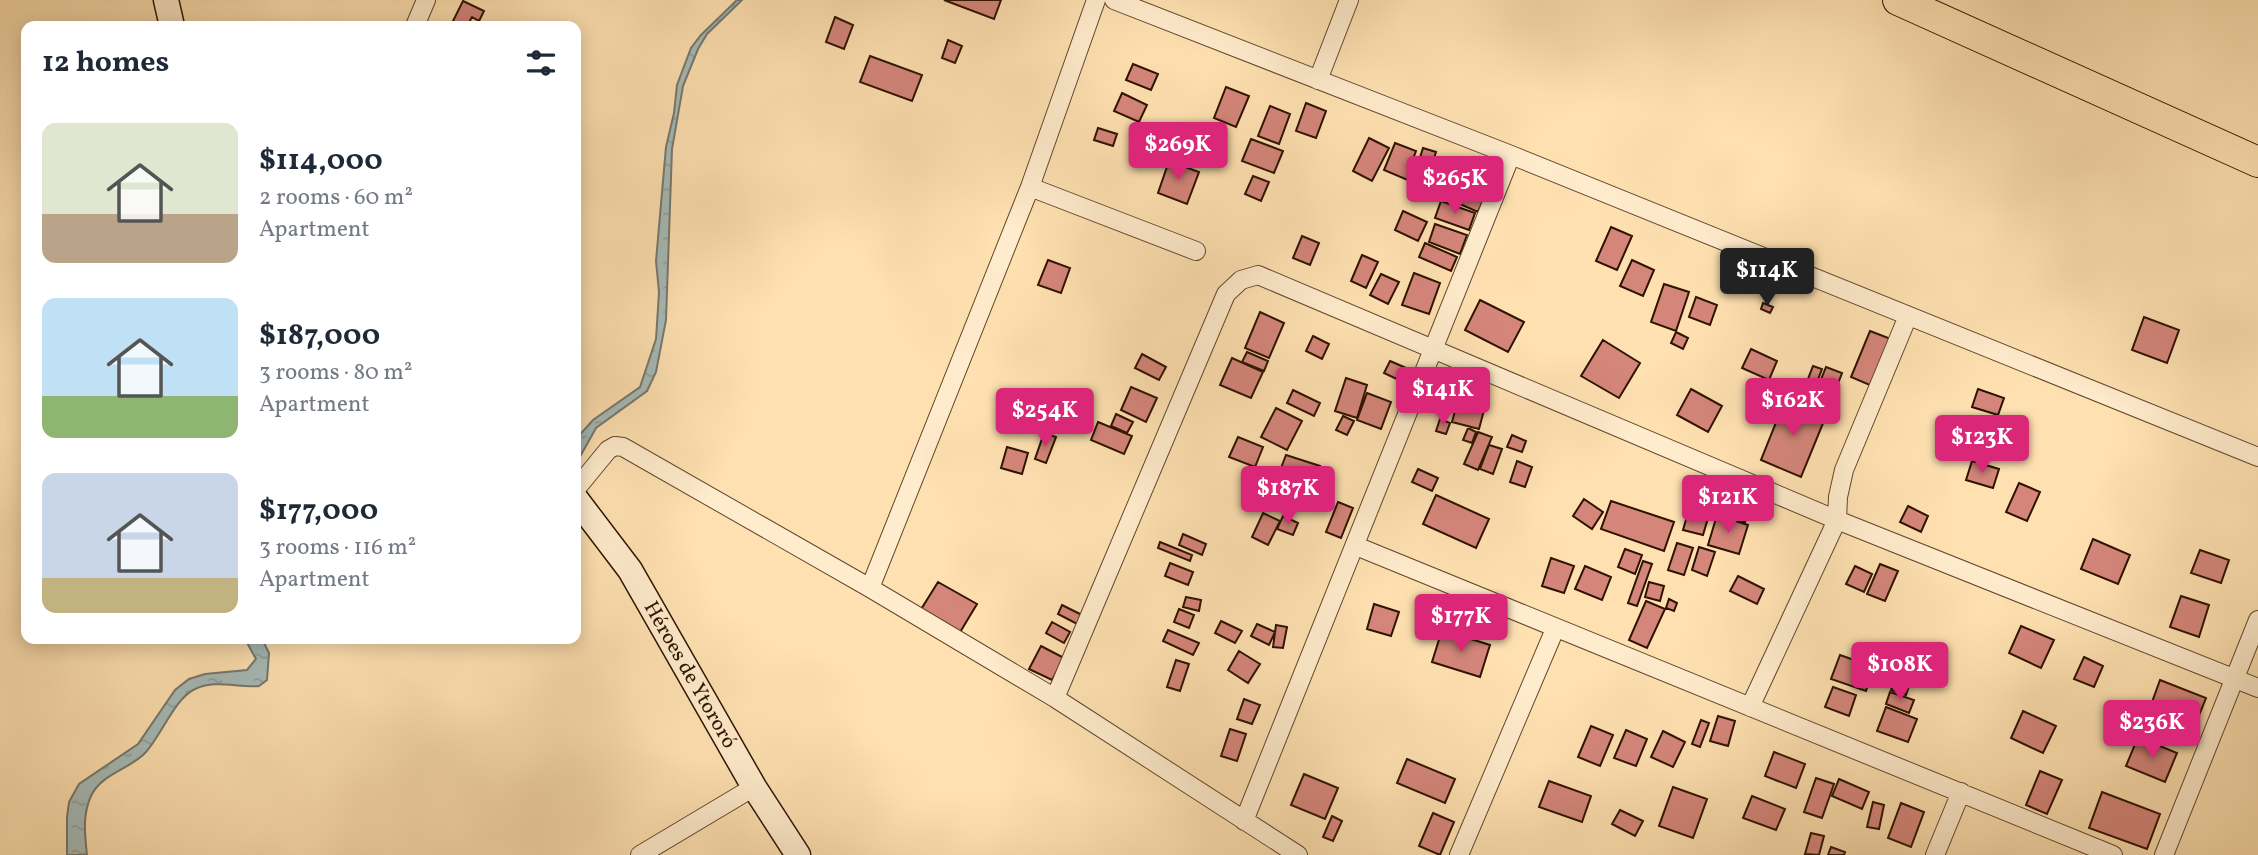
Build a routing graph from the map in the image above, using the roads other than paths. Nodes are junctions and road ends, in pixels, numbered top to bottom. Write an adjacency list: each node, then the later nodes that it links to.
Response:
1 (166, 0): 7 (main road)
2 (426, 0): 8 (street)
3 (1096, 0): 12 (street)
4 (1114, 0): 9 (street)
5 (1349, 0): 9 (street)
6 (1898, 0): 11 (highway)
7 (171, 21)
8 (417, 21)
9 (1318, 80): 10 (street)
10 (1511, 155): 14 (street); 15 (street)
11 (2258, 162)
12 (1030, 187): 13 (street); 21 (street)
13 (1196, 251)
14 (1908, 316): 16 (street); 19 (street)
15 (1432, 348): 19 (street); 20 (street); 26 (street)
16 (2258, 457)
17 (581, 483): 21 (street)
18 (581, 506): 28 (main road, Héroes de Ytororó)
19 (1837, 520): 24 (street); 27 (street)
20 (1356, 546): 23 (street); 30 (street)
21 (870, 587): 26 (street)
22 (2258, 620): 24 (street)
23 (1555, 629): 27 (street); 34 (street)
24 (2235, 678): 25 (street); 37 (street)
25 (2258, 688)
26 (1055, 698): 30 (street)
27 (1750, 707): 29 (street)
28 (754, 787): 31 (street); 32 (main road, Héroes de Ytororó)
29 (1961, 792): 35 (street); 36 (street)
30 (1244, 821): 33 (street)
31 (640, 855)
32 (798, 855)
33 (1298, 855)
34 (1459, 855)
35 (1935, 855)
36 (2113, 855)
37 (2164, 855)

